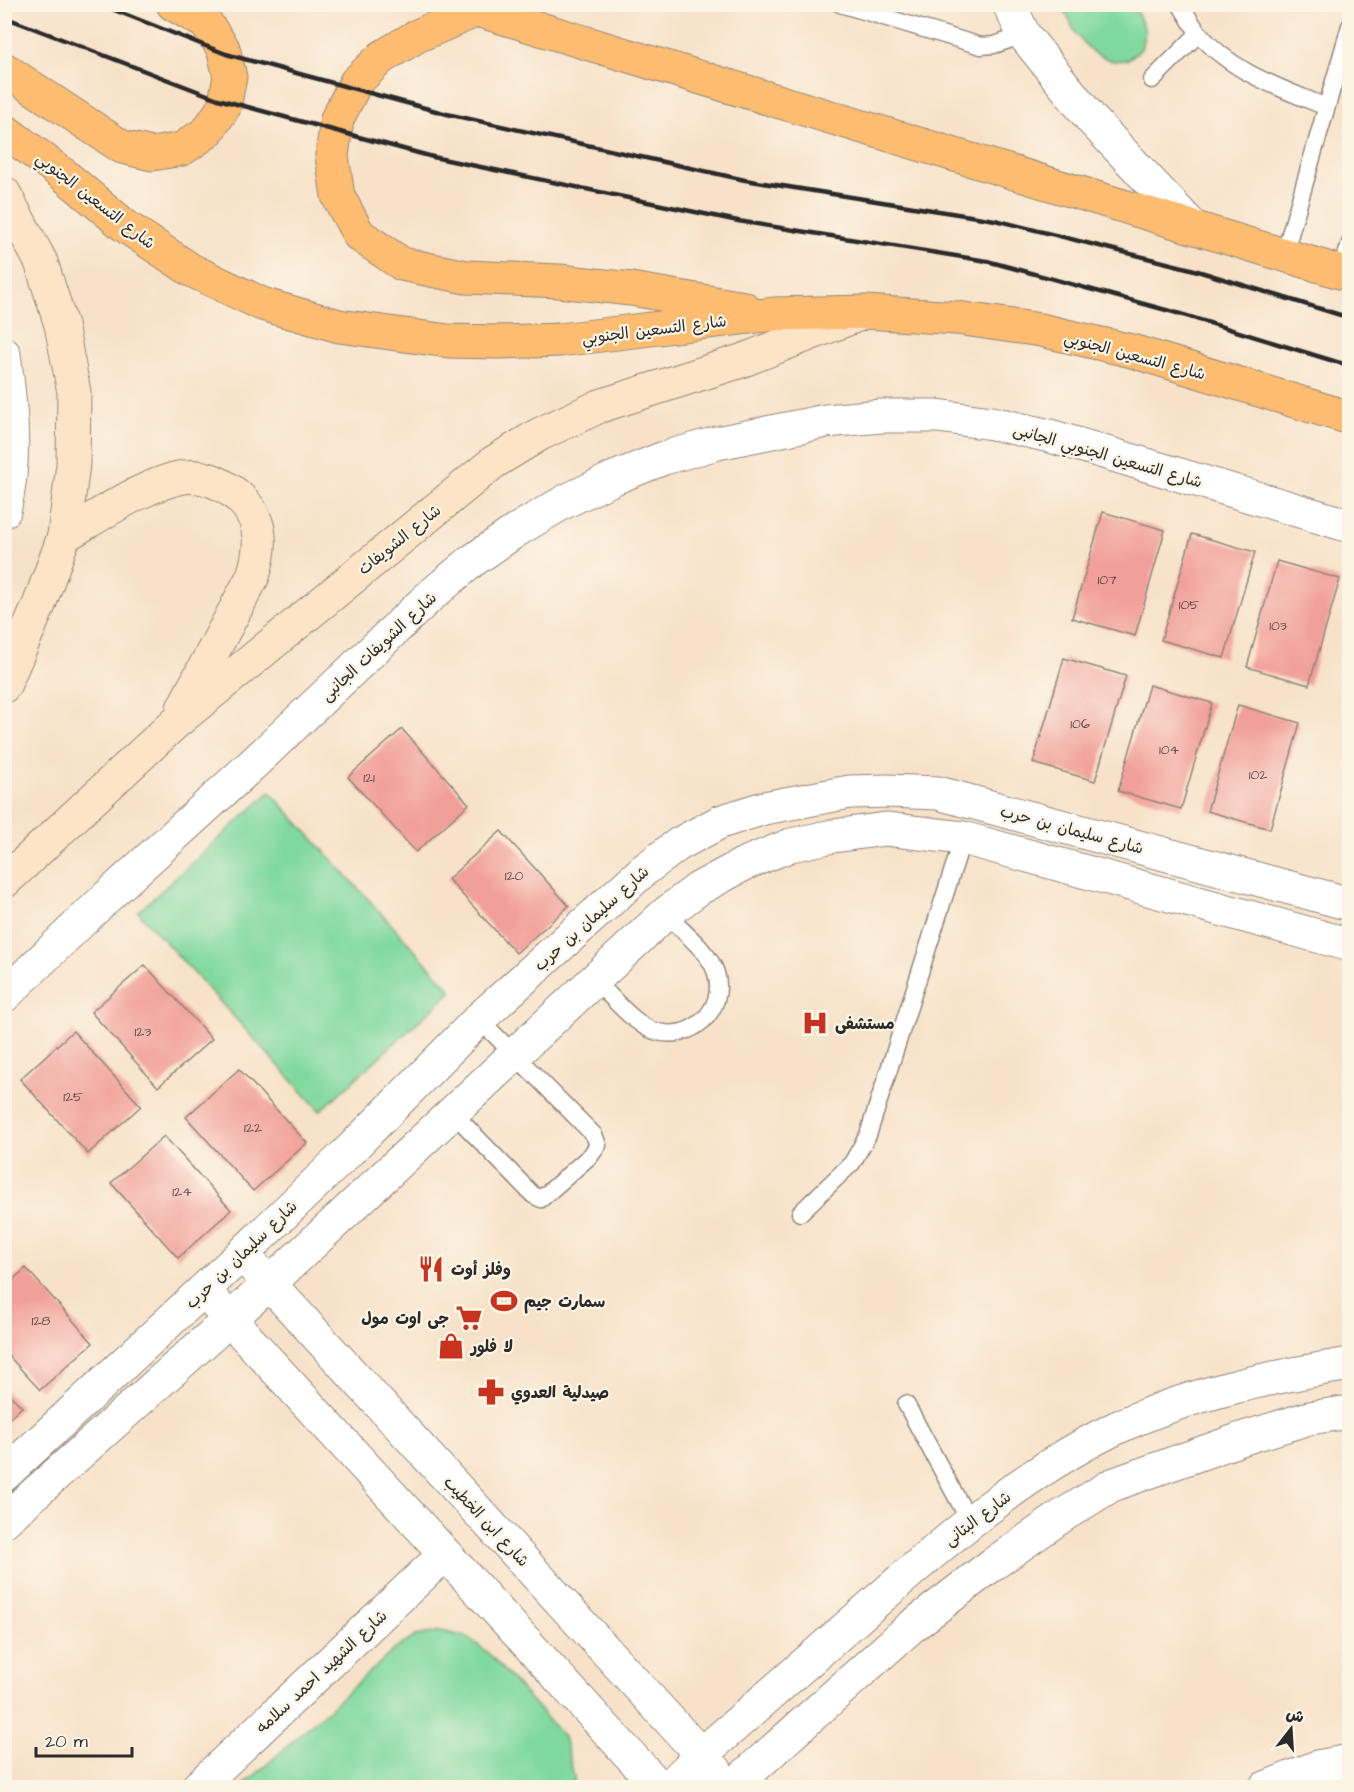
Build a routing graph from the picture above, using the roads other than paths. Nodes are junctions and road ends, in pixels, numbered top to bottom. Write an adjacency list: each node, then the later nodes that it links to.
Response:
1 (173, 4): 9 (highway)
2 (840, 4): 8 (lane)
3 (1009, 4): 8 (street)
4 (1180, 4): 7 (lane)
5 (468, 7): 14 (highway); 18 (highway)
6 (1350, 26): 11 (lane)
7 (1199, 33): 10 (lane); 11 (lane)
8 (1024, 35): 14 (street)
9 (4, 69)
10 (1152, 80)
11 (1326, 107): 15 (lane)
12 (4, 130): 18 (highway, شارع التسعين الجنوبي)
13 (4, 193): 24 (main road)
14 (1193, 227): 15 (highway)
15 (1284, 255): 16 (highway)
16 (1347, 267)
17 (866, 312): 18 (highway, شارع التسعين الجنوبي); 20 (highway, شارع التسعين الجنوبي); 26 (main road, شارع الشويفات)
18 (774, 314)
19 (4, 354): 22 (street)
20 (1350, 418)
21 (826, 421): 23 (street, شارع التسعين الجنوبي الجانبى); 33 (street, شارع الشويفات الجانبى)
22 (4, 511)
23 (1350, 526)
24 (64, 536): 25 (main road); 26 (main road)
25 (4, 686)
26 (175, 723): 28 (main road, شارع الشويفات)
27 (963, 838): 30 (street); 31 (street); 37 (lane)
28 (4, 882)
29 (1350, 904): 34 (street, شارع سليمان بن حرب)
30 (665, 914): 32 (street); 32 (lane)
31 (1350, 945)
32 (595, 980): 35 (street)
33 (4, 996)
34 (479, 1019): 35 (lane); 38 (street, شارع سليمان بن حرب)
35 (514, 1055): 36 (street); 36 (lane)
36 (452, 1112): 39 (street)
37 (800, 1213)
38 (242, 1254): 39 (street, شارع ابن الخطيب); 40 (street, شارع سليمان بن حرب)
39 (269, 1284): 41 (street); 49 (street, شارع ابن الخطيب)
40 (203, 1291): 41 (street); 45 (street, شارع سليمان بن حرب)
41 (230, 1319): 46 (street); 48 (street)
42 (1350, 1364): 47 (street, شارع البتانى)
43 (906, 1404): 47 (lane)
44 (1350, 1412): 54 (street)
45 (4, 1475)
46 (4, 1521)
47 (970, 1522): 49 (street, شارع البتانى)
48 (446, 1554): 51 (street, شارع الشهيد احمد سلامه); 52 (street)
49 (702, 1755): 53 (street, شارع البتانى); 54 (street, شارع ابن الخطيب)
50 (1350, 1761): 55 (street)
51 (197, 1788)
52 (660, 1788)
53 (668, 1788)
54 (731, 1788)
55 (1265, 1788)

